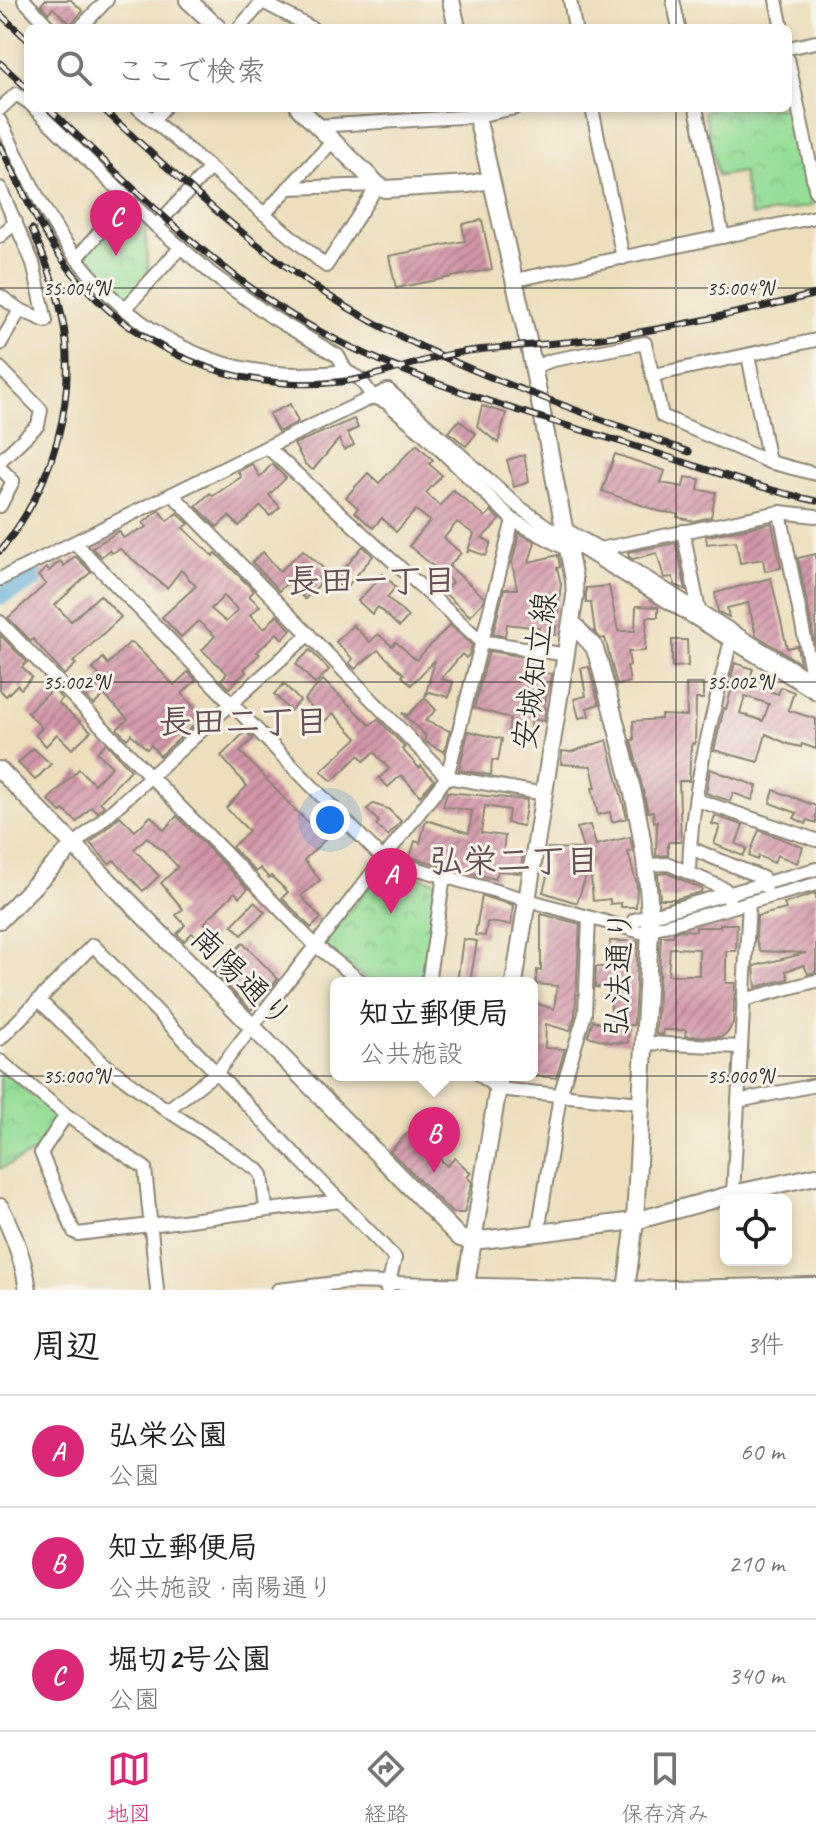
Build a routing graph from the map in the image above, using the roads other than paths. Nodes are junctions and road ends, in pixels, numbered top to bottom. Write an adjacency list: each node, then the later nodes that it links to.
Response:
1 (24, 0): 9 (street)
2 (107, 0): 10 (street)
3 (188, 0): 11 (street)
4 (451, 0): 14 (street)
5 (570, 0): 15 (street)
6 (673, 0): 16 (street)
7 (776, 0): 17 (street)
8 (264, 1): 12 (street); 13 (street)
9 (46, 24)
10 (84, 24)
11 (214, 24)
12 (243, 24)
13 (305, 24)
14 (456, 24)
15 (574, 24)
16 (678, 24)
17 (781, 24)
18 (816, 42): 19 (street)
19 (792, 47)
20 (792, 78): 41 (street)
21 (24, 99): 22 (street)
22 (0, 109)
23 (38, 112): 42 (street)
24 (143, 112): 31 (street)
25 (160, 112): 31 (street)
26 (303, 112): 34 (street)
27 (363, 112): 33 (street)
28 (476, 112): 33 (street); 37 (street, 安城知立線)
29 (593, 112): 51 (street)
30 (697, 112): 48 (street)
31 (153, 120): 36 (street)
32 (0, 121): 50 (street)
33 (364, 122): 34 (street)
34 (317, 126): 35 (street)
35 (332, 142): 38 (street); 40 (street)
36 (210, 168): 43 (street); 46 (street)
37 (491, 180): 38 (street); 52 (street, 安城知立線)
38 (378, 185): 40 (street); 43 (street)
39 (0, 188): 45 (street)
40 (288, 188): 43 (street)
41 (816, 192)
42 (129, 198): 46 (street); 50 (street)
43 (264, 214)
44 (816, 217): 48 (street)
45 (16, 222): 47 (street); 54 (street)
46 (156, 226): 49 (street)
47 (0, 236)
48 (723, 237): 51 (street)
49 (181, 247): 55 (street); 61 (street)
50 (77, 258): 55 (street)
51 (623, 258): 52 (street)
52 (515, 280): 59 (street, 安城知立線)
53 (0, 296): 54 (street)
54 (20, 310): 57 (street)
55 (124, 310): 61 (street)
56 (816, 340): 58 (street)
57 (0, 344)
58 (748, 355): 62 (street); 66 (street)
59 (533, 367): 62 (street); 75 (street, 安城知立線)
60 (0, 368): 65 (street)
61 (346, 371): 63 (street)
62 (654, 375): 66 (street)
63 (373, 397): 64 (street); 73 (street); 75 (street)
64 (267, 447): 69 (street); 83 (street)
65 (0, 461)
66 (769, 462): 68 (street)
67 (0, 468): 70 (street)
68 (816, 474)
69 (172, 494): 76 (street); 82 (street)
70 (0, 506)
71 (780, 512): 72 (street); 74 (street); 86 (street)
72 (816, 516)
73 (513, 520): 75 (street); 83 (street)
74 (683, 531): 77 (street); 79 (street)
75 (565, 539): 77 (street); 81 (street, 安城知立線); 86 (street)
76 (75, 543): 78 (street); 87 (street)
77 (600, 549): 79 (street)
78 (0, 579)
79 (699, 611): 86 (street)
80 (0, 622): 89 (street)
81 (572, 623): 85 (street, 安城知立線); 97 (street, 弘法通り)
82 (309, 634): 87 (street); 90 (street)
83 (481, 641): 85 (street); 90 (street)
84 (729, 648): 92 (street)
85 (567, 655): 91 (street, 安城知立線)
86 (815, 686)
87 (230, 704): 89 (street); 96 (street)
88 (0, 770): 94 (street, 南陽通り)
89 (149, 775): 94 (street); 109 (street)
90 (447, 777): 91 (street); 96 (street)
91 (545, 794): 103 (street, 安城知立線)
92 (697, 800): 93 (street); 95 (street)
93 (816, 840)
94 (73, 846): 107 (street); 116 (street, 南陽通り)
95 (690, 848): 99 (street); 102 (street)
96 (383, 859): 100 (street); 109 (street)
97 (646, 865): 99 (street); 108 (street, 弘法通り)
98 (816, 869): 102 (street)
99 (689, 873): 104 (street)
100 (444, 876): 103 (street); 111 (street)
101 (816, 884): 102 (street)
102 (766, 890): 104 (street); 105 (street)
103 (527, 901): 106 (street); 112 (street, 安城知立線)
104 (729, 901): 105 (street); 108 (street)
105 (749, 902): 115 (street)
106 (589, 918): 108 (street); 124 (street)
107 (0, 920)
108 (645, 922): 118 (street, 弘法通り)
109 (315, 945): 110 (street); 116 (street)
110 (355, 977)
111 (429, 977)
112 (515, 977)
113 (816, 981): 115 (street)
114 (39, 1000): 117 (street); 121 (street); 127 (street)
115 (743, 1000): 119 (street)
116 (251, 1027): 121 (street); 138 (street, 南陽通り)
117 (0, 1039)
118 (645, 1043): 119 (street); 126 (street, 弘法通り)
119 (740, 1047): 125 (street)
120 (0, 1061): 128 (street)
121 (217, 1072): 127 (street); 132 (street)
122 (499, 1082): 124 (street); 138 (street)
123 (816, 1085): 125 (street)
124 (560, 1095): 126 (street); 137 (street)
125 (738, 1101): 130 (street)
126 (641, 1103): 135 (street, 弘法通り)
127 (167, 1110): 134 (street)
128 (66, 1115): 136 (street); 136 (street)
129 (816, 1176): 130 (street)
130 (733, 1194)
131 (720, 1198): 135 (street)
132 (340, 1201): 134 (street); 140 (street)
133 (0, 1207): 143 (street)
134 (266, 1209): 136 (street)
135 (635, 1221): 137 (street); 142 (street, 弘法通り)
136 (150, 1223): 144 (street)
137 (538, 1233): 138 (street)
138 (473, 1241): 141 (street)
139 (816, 1284): 142 (street)
140 (388, 1286): 141 (street); 145 (street)
141 (465, 1287): 142 (street)
142 (626, 1289)
143 (28, 1290)
144 (157, 1290)
145 (278, 1290)

